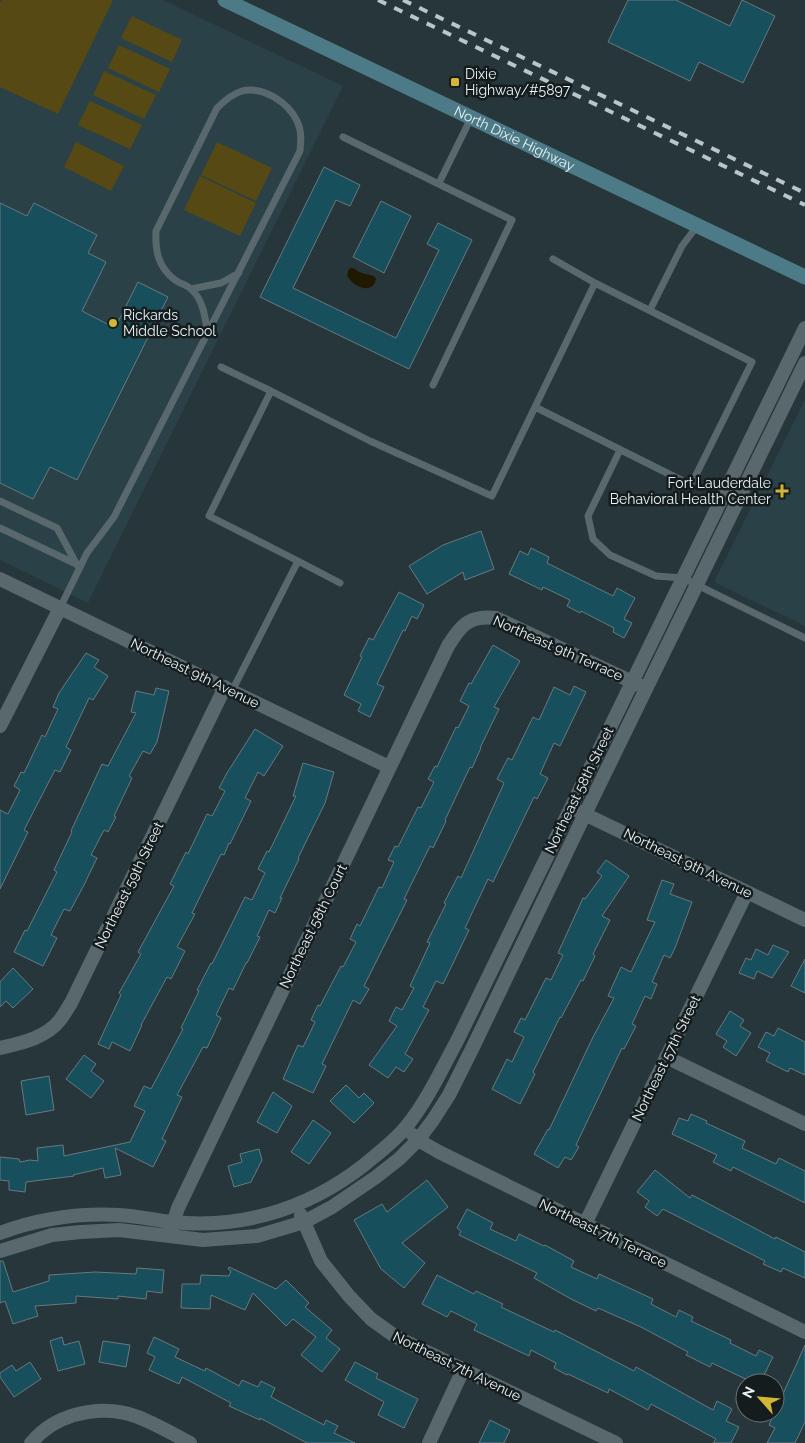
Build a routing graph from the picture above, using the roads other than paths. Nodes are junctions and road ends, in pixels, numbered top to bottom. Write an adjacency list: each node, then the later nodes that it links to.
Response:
1 (225, 0): 2 (main road, North Dixie Highway)
2 (471, 118): 4 (lane); 5 (main road, North Dixie Highway)
3 (343, 137): 4 (lane)
4 (439, 183): 16 (lane)
5 (697, 226): 8 (main road, North Dixie Highway); 11 (lane)
6 (553, 259): 9 (lane)
7 (239, 273): 10 (lane); 10 (lane); 13 (lane)
8 (805, 277)
9 (595, 283): 11 (lane); 18 (lane)
10 (191, 289): 13 (lane)
11 (650, 310): 19 (lane)
12 (805, 328): 24 (street, Northeast 58th Street)
13 (208, 334): 23 (lane)
14 (805, 363): 27 (street, Northeast 58th Street)
15 (221, 366): 17 (lane)
16 (433, 385)
17 (271, 391): 18 (lane); 22 (lane)
18 (535, 408): 19 (lane)
19 (620, 450): 24 (lane)
20 (0, 501): 23 (lane)
21 (0, 528): 23 (lane)
22 (298, 561): 26 (lane); 32 (lane)
23 (79, 565): 28 (lane)
24 (683, 578): 27 (lane); 31 (street, Northeast 58th Street)
25 (0, 579): 28 (street, Northeast 9th Avenue)
26 (340, 583)
27 (698, 585): 30 (lane); 33 (street, Northeast 58th Street)
28 (60, 608): 32 (street, Northeast 9th Avenue); 34 (street)
29 (468, 622): 31 (street, Northeast 9th Terrace); 35 (street, Northeast 58th Court)
30 (805, 638)
31 (632, 682): 33 (street, Northeast 9th Terrace); 36 (street, Northeast 58th Street)
32 (229, 689): 35 (street, Northeast 9th Avenue); 40 (street, Northeast 59th Street)
33 (646, 689): 37 (street, Northeast 58th Street)
34 (0, 726)
35 (389, 766): 48 (street, Northeast 58th Court)
36 (570, 807): 37 (street, Northeast 9th Avenue); 43 (street, Northeast 58th Street)
37 (585, 814): 38 (street, Northeast 9th Avenue); 44 (street, Northeast 58th Street)
38 (747, 892): 39 (street, Northeast 9th Avenue); 41 (street, Northeast 57th Street)
39 (805, 920)
40 (0, 1048)
41 (666, 1057): 42 (street); 47 (street, Northeast 57th Street)
42 (805, 1124)
43 (405, 1128): 44 (street, Northeast 7th Terrace); 45 (street, Northeast 58th Street)
44 (418, 1140): 46 (street, Northeast 58th Street); 47 (street, Northeast 7th Terrace)
45 (297, 1205): 46 (street, Northeast 7th Avenue); 48 (street)
46 (304, 1222): 48 (street); 52 (street, Northeast 7th Avenue)
47 (585, 1224): 51 (street, Northeast 7th Terrace)
48 (171, 1229): 49 (street); 50 (street)
49 (0, 1232)
50 (0, 1251)
51 (805, 1332)
52 (464, 1370): 55 (street); 56 (street, Northeast 7th Avenue)
53 (31, 1443): 54 (street)
54 (190, 1443)
55 (429, 1443)
56 (616, 1443)

